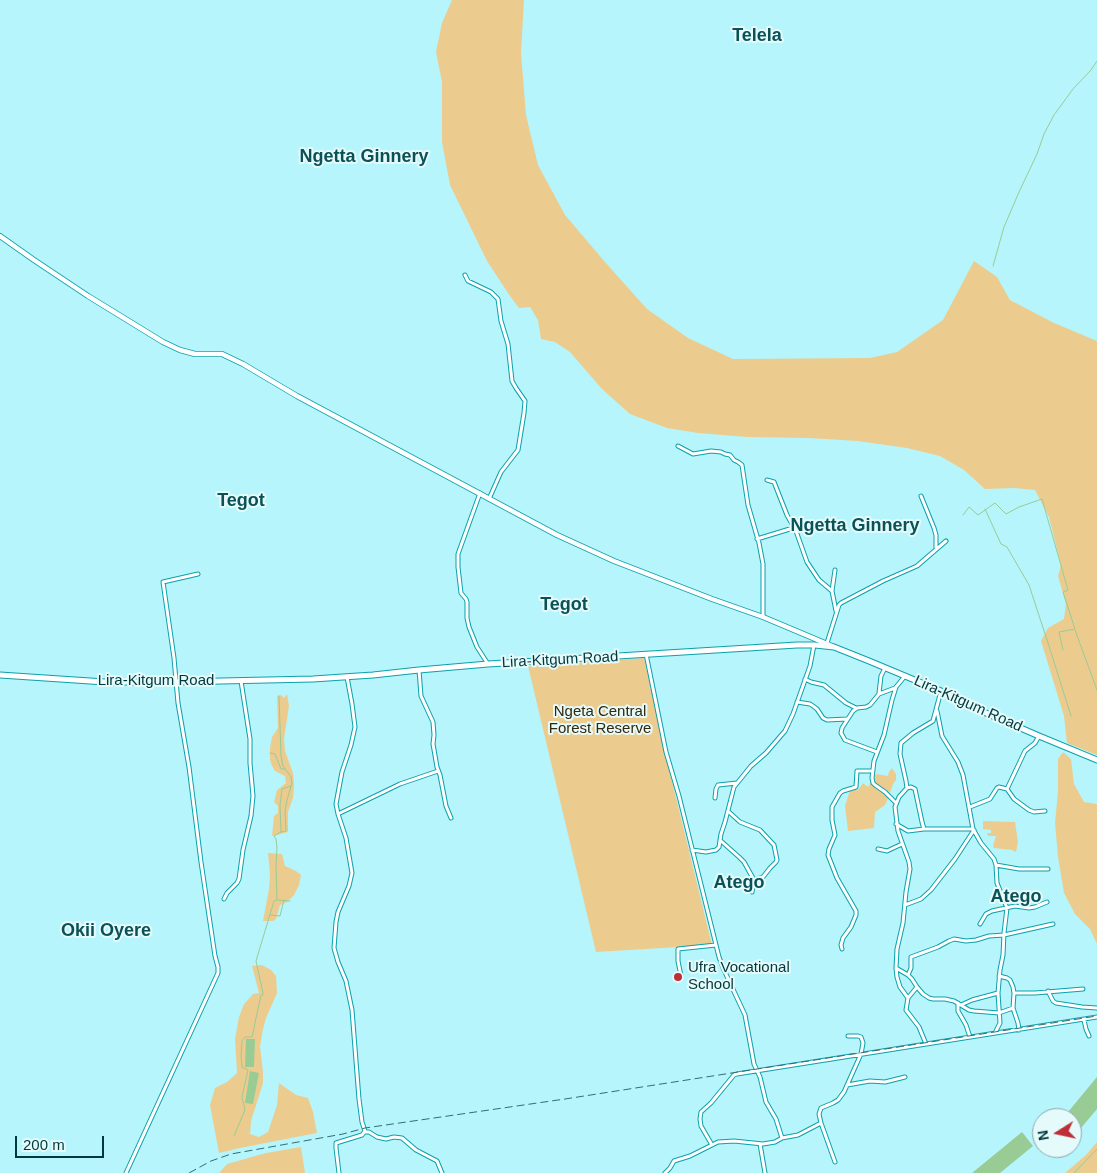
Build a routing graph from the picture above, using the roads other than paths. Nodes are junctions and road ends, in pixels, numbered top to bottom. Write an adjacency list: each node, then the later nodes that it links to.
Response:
1 (0, 236): 5 (main road)
2 (465, 275): 7 (street)
3 (678, 446): 9 (street)
4 (767, 480): 8 (street)
5 (480, 494): 7 (main road); 21 (street)
6 (921, 496): 11 (street)
7 (489, 499): 16 (main road)
8 (793, 528): 9 (street); 14 (street)
9 (757, 539): 16 (street)
10 (946, 541): 11 (street)
11 (936, 549): 15 (street)
12 (835, 570): 14 (street)
13 (198, 574): 29 (street)
14 (832, 591): 15 (street)
15 (837, 614): 17 (street)
16 (763, 617): 17 (main road)
17 (827, 643): 19 (main road)
18 (814, 645): 19 (main road, Lira-Kitgum Road); 20 (main road, Lira-Kitgum Road); 27 (street)
19 (834, 647): 22 (main road, Lira-Kitgum Road)
20 (646, 654): 21 (main road, Lira-Kitgum Road); 58 (street)
21 (488, 664): 23 (main road, Lira-Kitgum Road)
22 (885, 668): 25 (main road, Lira-Kitgum Road); 32 (street)
23 (419, 670): 26 (main road, Lira-Kitgum Road); 40 (street)
24 (0, 675): 29 (main road, Lira-Kitgum Road)
25 (905, 676): 30 (street); 31 (main road, Lira-Kitgum Road)
26 (346, 677): 28 (main road, Lira-Kitgum Road); 50 (street)
27 (805, 679): 33 (street); 34 (street)
28 (241, 681): 29 (main road, Lira-Kitgum Road); 63 (street)
29 (176, 682): 104 (street)
30 (896, 688): 32 (street); 38 (street)
31 (941, 691): 35 (street); 37 (main road, Lira-Kitgum Road)
32 (879, 694): 34 (street)
33 (797, 702): 36 (street); 42 (street)
34 (857, 708): 36 (street)
35 (937, 710): 43 (street); 47 (street)
36 (847, 719): 38 (street)
37 (1039, 736): 39 (main road, Lira-Kitgum Road); 44 (street)
38 (877, 752): 41 (street)
39 (1097, 760)
40 (438, 771): 50 (street); 51 (street)
41 (874, 771): 46 (street); 71 (street)
42 (738, 783): 45 (street); 49 (street)
43 (907, 788): 46 (street); 53 (street)
44 (1007, 789): 47 (street); 48 (street)
45 (715, 798)
46 (896, 803): 52 (street)
47 (970, 807): 54 (street)
48 (1045, 811)
49 (728, 812): 55 (street); 61 (street)
50 (338, 814): 99 (street)
51 (451, 818)
52 (896, 824): 53 (street); 56 (street)
53 (924, 829): 54 (street)
54 (974, 830): 59 (street); 65 (street)
55 (721, 841): 58 (street); 61 (street)
56 (902, 844): 57 (street); 65 (street)
57 (878, 849)
58 (692, 850): 70 (street)
59 (996, 865): 60 (street); 66 (street)
60 (1048, 869)
61 (754, 880): 62 (street)
62 (752, 892)
63 (224, 899)
64 (1047, 902): 66 (street)
65 (905, 905): 72 (street)
66 (1007, 908): 67 (street); 69 (street)
67 (980, 924)
68 (1053, 924): 69 (street)
69 (1004, 935): 73 (street); 75 (street)
70 (716, 945): 74 (street); 95 (street)
71 (842, 949)
72 (896, 968): 73 (street); 81 (street)
73 (908, 975): 76 (street)
74 (681, 976)
75 (1000, 976): 79 (street); 80 (street)
76 (917, 988): 81 (street); 82 (street)
77 (1083, 989): 78 (street)
78 (1048, 991): 79 (street); 84 (street)
79 (1014, 993): 83 (street)
80 (998, 994): 82 (street); 85 (street)
81 (908, 998): 93 (street)
82 (959, 1004): 85 (street); 92 (street)
83 (1013, 1008): 85 (street); 88 (street)
84 (1097, 1008)
85 (999, 1013): 89 (street)
86 (1097, 1017): 87 (street)
87 (1084, 1020): 88 (street); 91 (street)
88 (1019, 1030): 89 (street)
89 (995, 1033): 92 (street)
90 (848, 1036): 94 (street)
91 (1089, 1036)
92 (970, 1037): 93 (street)
93 (926, 1044): 94 (street)
94 (861, 1054): 95 (street); 97 (street)
95 (757, 1070): 100 (street); 102 (street)
96 (905, 1078): 97 (street)
97 (847, 1085): 98 (street)
98 (820, 1123): 100 (street); 103 (street)
99 (365, 1132): 105 (street); 106 (street)
100 (782, 1138): 101 (street)
101 (760, 1144): 102 (street); 108 (street)
102 (712, 1145): 107 (street)
103 (835, 1162)
104 (126, 1173)
105 (339, 1173)
106 (442, 1173)
107 (665, 1173)
108 (765, 1173)

